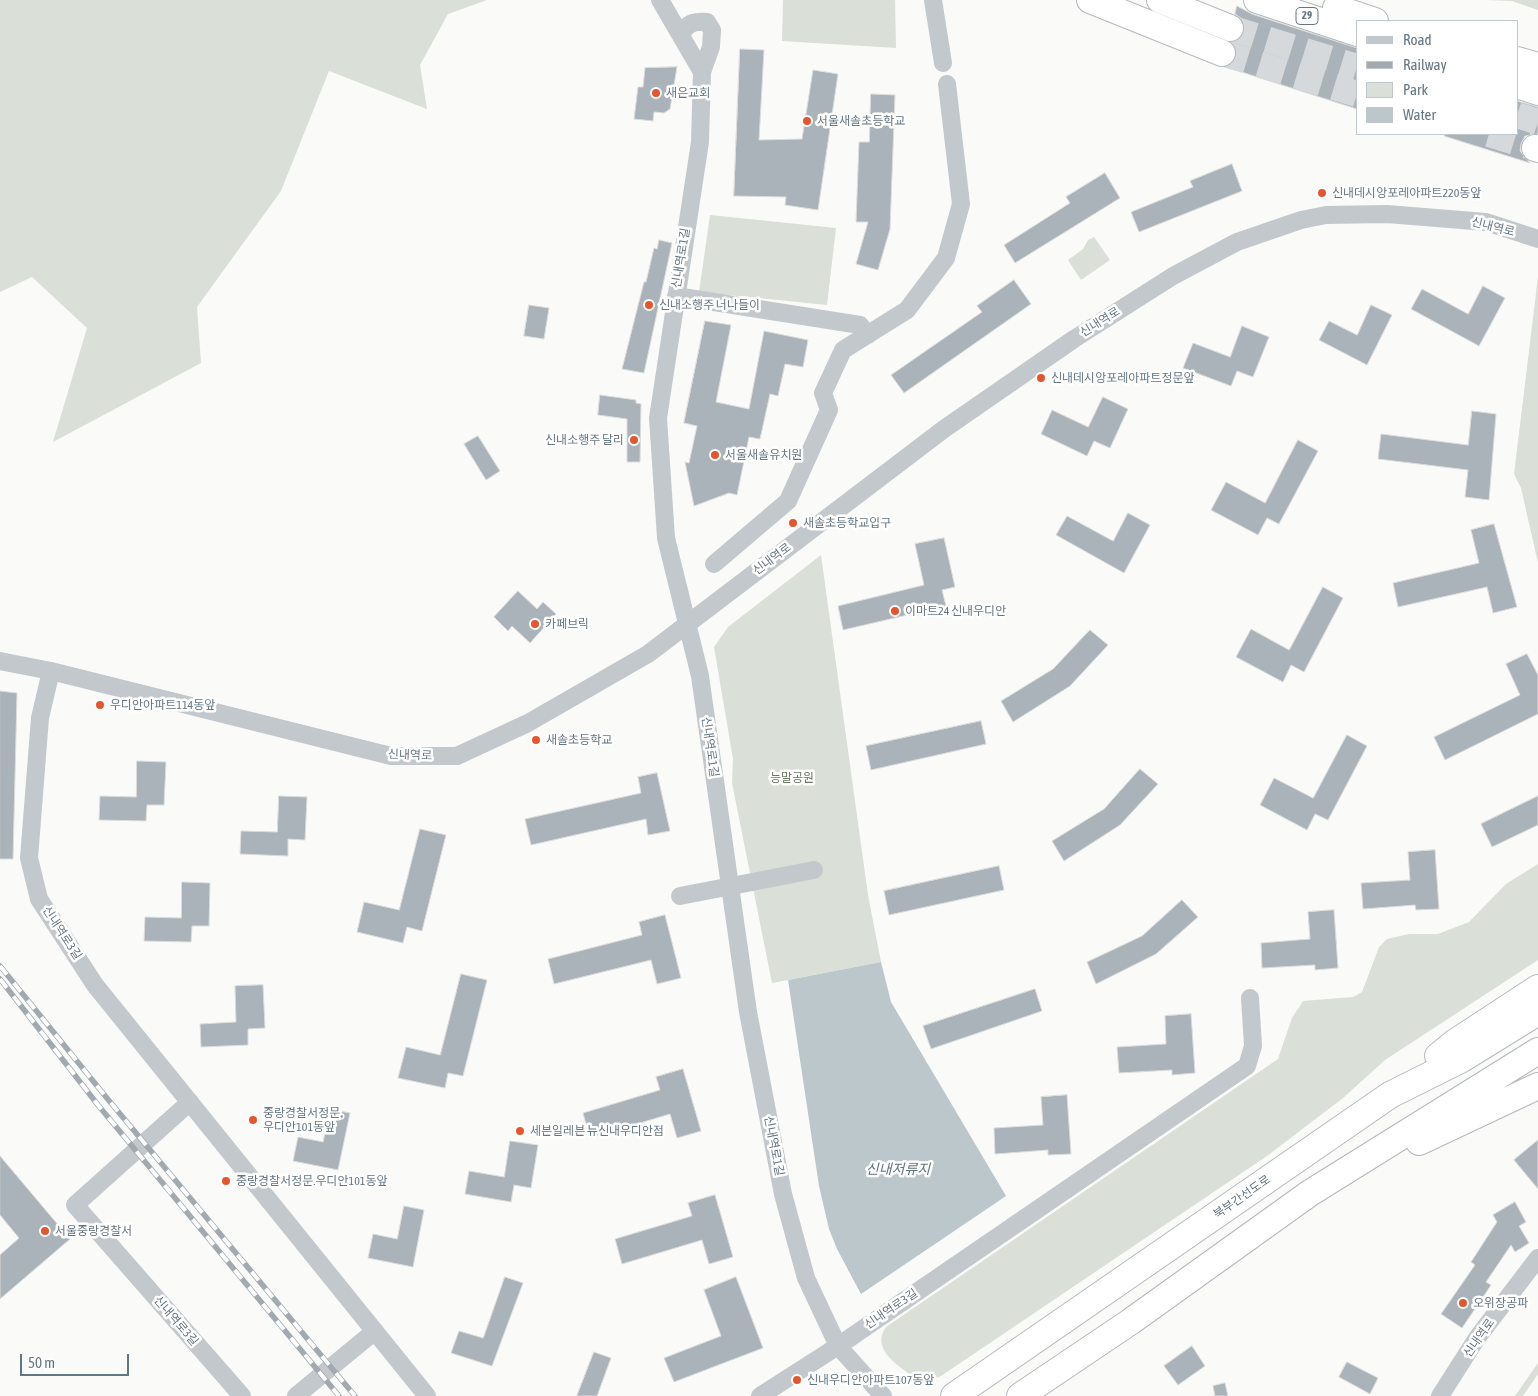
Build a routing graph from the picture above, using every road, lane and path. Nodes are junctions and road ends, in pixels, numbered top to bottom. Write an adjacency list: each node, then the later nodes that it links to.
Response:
1 (660, 0): 10 (street)
2 (933, 0): 13 (street)
3 (1090, 0): 11 (highway)
4 (1160, 0): 8 (highway)
5 (1257, 0): 9 (highway, 29)
6 (1311, 0): 7 (highway)
7 (1373, 20)
8 (1230, 28)
9 (1356, 33)
10 (681, 36): 15 (street); 15 (street, 신내역로1길)
11 (1222, 53)
12 (1518, 60): 14 (highway)
13 (943, 63)
14 (1538, 66)
15 (702, 72): 20 (street, 신내역로1길)
16 (948, 84): 21 (street)
17 (1518, 85): 18 (highway)
18 (1538, 92)
19 (1538, 240): 23 (street, 신내역로)
20 (676, 296): 21 (street); 23 (street, 신내역로1길)
21 (868, 335): 22 (street)
22 (714, 564)
23 (687, 624): 25 (street, 신내역로); 38 (street, 신내역로1길)
24 (0, 661): 25 (street, 신내역로)
25 (51, 671): 34 (street, 신내역로3길)
26 (814, 870): 27 (street, bridge)
27 (680, 896)
28 (1538, 988): 33 (highway)
29 (1250, 998): 38 (street, 신내역로3길)
30 (1538, 1012): 33 (highway, 북부간선도로)
31 (1538, 1051): 35 (highway)
32 (1538, 1086): 35 (highway)
33 (1390, 1095): 44 (highway, 북부간선도로)
34 (190, 1102): 37 (street, 신내역로3길); 39 (street, 신내역로3길)
35 (1310, 1194): 45 (highway)
36 (1538, 1258): 46 (street, 신내역로)
37 (375, 1331): 40 (street); 41 (street, 신내역로3길)
38 (838, 1346): 42 (street, 신내역로3길); 43 (street, 신내역로1길)
39 (242, 1396)
40 (296, 1396)
41 (428, 1396)
42 (760, 1396)
43 (882, 1396)
44 (954, 1396)
45 (1020, 1396)
46 (1440, 1396)

